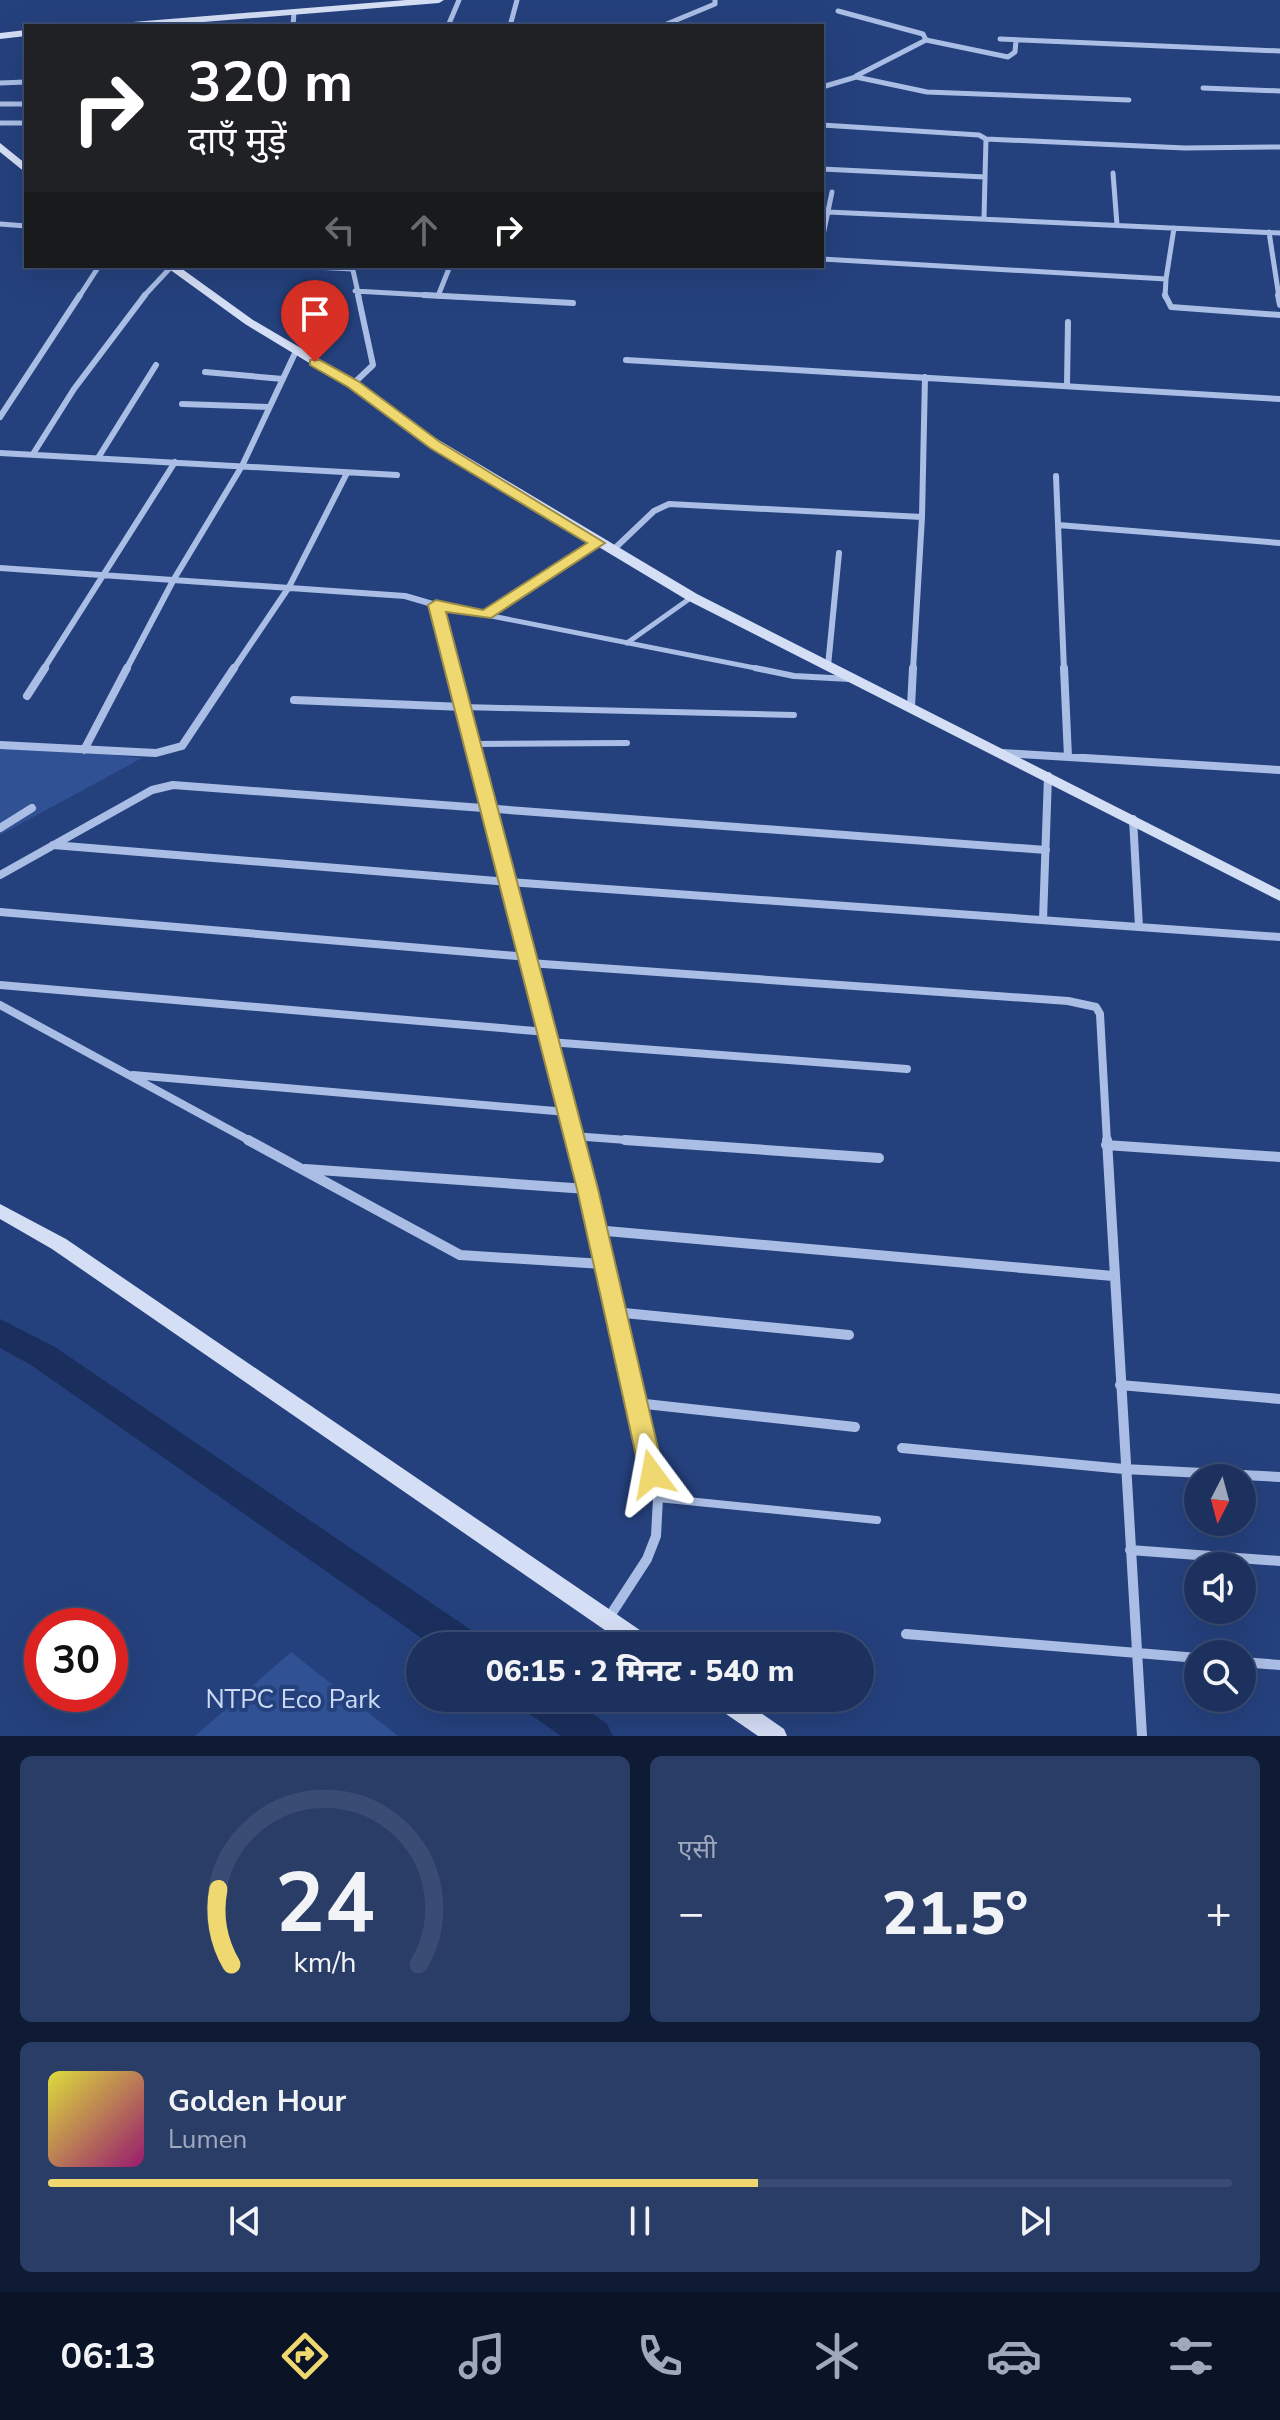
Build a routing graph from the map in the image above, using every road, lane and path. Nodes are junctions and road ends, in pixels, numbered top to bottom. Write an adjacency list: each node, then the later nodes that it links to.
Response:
1 (439, 0): 5 (street)
2 (459, 0): 10 (street)
3 (517, 0): 11 (street)
4 (715, 0): 12 (street)
5 (389, 2): 7 (street)
6 (838, 11): 16 (street)
7 (294, 12): 8 (street); 9 (street)
8 (145, 24)
9 (293, 24)
10 (449, 24)
11 (511, 24)
12 (667, 24)
13 (24, 33): 14 (street)
14 (0, 36)
15 (1000, 39): 17 (street)
16 (926, 40): 17 (street); 19 (street)
17 (1016, 40): 18 (street)
18 (1280, 51)
19 (856, 77): 22 (street); 25 (street)
20 (24, 82): 21 (street)
21 (0, 83)
22 (824, 86)
23 (1203, 88): 24 (street)
24 (1280, 91)
25 (1129, 100)
26 (0, 104): 27 (street)
27 (24, 104)
28 (0, 123): 29 (street)
29 (24, 123)
30 (824, 125): 31 (street)
31 (986, 139): 33 (street); 37 (street)
32 (0, 146): 34 (street)
33 (1280, 147)
34 (24, 168)
35 (824, 169): 37 (street)
36 (1113, 173): 42 (street)
37 (985, 177): 40 (street)
38 (832, 192): 39 (street)
39 (828, 212): 40 (street); 45 (street)
40 (984, 219): 42 (street)
41 (0, 224): 43 (street)
42 (1117, 225): 44 (street)
43 (24, 226)
44 (1174, 228): 46 (street); 54 (street)
45 (824, 231)
46 (1269, 232): 47 (street); 58 (street)
47 (1280, 233)
48 (824, 259): 54 (street)
49 (98, 268): 72 (street)
50 (170, 268): 74 (street)
51 (175, 268): 61 (street)
52 (352, 268): 55 (street)
53 (449, 268): 56 (street)
54 (1166, 279): 59 (street)
55 (355, 291): 56 (street); 67 (street)
56 (438, 296): 57 (street)
57 (573, 303)
58 (1280, 305)
59 (1280, 315)
60 (1068, 322): 68 (street)
61 (296, 351): 66 (street); 67 (street)
62 (626, 360): 65 (street)
63 (156, 365): 75 (street)
64 (205, 372): 66 (street)
65 (925, 377): 68 (street); 81 (street)
66 (283, 379): 71 (street)
67 (353, 384): 83 (street)
68 (1067, 385): 69 (street)
69 (1280, 399)
70 (182, 404): 71 (street)
71 (269, 407): 77 (street)
72 (0, 417)
73 (0, 453): 74 (street)
74 (33, 454): 75 (street)
75 (98, 458): 76 (street)
76 (175, 462): 77 (street); 88 (street)
77 (242, 466): 78 (street); 89 (street)
78 (347, 473): 79 (street); 90 (street)
79 (397, 475)
80 (1056, 476): 82 (street)
81 (922, 517): 85 (street); 100 (street)
82 (1058, 525): 84 (street); 107 (street)
83 (598, 543): 85 (street); 93 (lane)
84 (1280, 543)
85 (612, 551): 91 (street)
86 (839, 553): 95 (street)
87 (0, 568): 88 (street)
88 (103, 575): 89 (street); 97 (street)
89 (174, 579): 90 (street); 105 (street)
90 (289, 587): 92 (street); 105 (street)
91 (692, 597): 94 (lane); 95 (street)
92 (436, 605): 93 (lane); 99 (street)
93 (485, 615): 94 (lane)
94 (627, 643): 96 (lane)
95 (828, 666): 96 (street)
96 (855, 679): 100 (street)
97 (27, 696)
98 (294, 700): 99 (street)
99 (463, 707): 101 (lane); 103 (street)
100 (911, 707): 106 (street)
101 (794, 715)
102 (627, 743): 103 (lane)
103 (473, 744): 111 (street)
104 (0, 745): 105 (street)
105 (84, 750)
106 (1003, 753): 107 (street); 109 (street)
107 (1068, 757): 108 (street)
108 (1280, 770)
109 (1048, 776): 112 (street); 115 (street)
110 (32, 808): 113 (street)
111 (490, 809): 114 (street); 115 (street); 117 (street)
112 (1133, 819): 118 (street); 121 (street)
113 (0, 828)
114 (53, 845): 116 (street); 117 (street)
115 (1046, 850): 120 (street)
116 (0, 875)
117 (509, 882): 120 (street); 123 (street)
118 (1280, 896)
119 (0, 912): 123 (street)
120 (1043, 920): 121 (street)
121 (1139, 927): 122 (street)
122 (1280, 937)
123 (529, 960): 126 (street); 131 (street)
124 (0, 985): 126 (street)
125 (0, 1005): 128 (street)
126 (548, 1037): 127 (street); 129 (street)
127 (907, 1069)
128 (128, 1074): 129 (street); 134 (street)
129 (567, 1112): 130 (street)
130 (573, 1136): 133 (street); 135 (street)
131 (1106, 1145): 132 (street); 139 (street)
132 (1280, 1157)
133 (879, 1158)
134 (303, 1169): 135 (street); 138 (street)
135 (587, 1189): 137 (street)
136 (0, 1211): 153 (street)
137 (595, 1230): 138 (street); 139 (street)
138 (603, 1264): 140 (street)
139 (1113, 1276): 142 (street)
140 (614, 1312): 141 (street); 144 (street)
141 (849, 1335)
142 (1120, 1385): 143 (street); 147 (street)
143 (1280, 1399)
144 (636, 1403): 145 (street); 149 (street)
145 (855, 1427)
146 (902, 1448): 147 (street)
147 (1124, 1469): 148 (street); 151 (street)
148 (1280, 1477)
149 (658, 1498): 150 (lane); 153 (street)
150 (877, 1520)
151 (1130, 1550): 152 (street); 156 (street)
152 (1280, 1561)
153 (607, 1620): 154 (street)
154 (625, 1632)
155 (906, 1634): 156 (street)
156 (1136, 1653): 157 (street); 162 (street)
157 (1184, 1657)
158 (1256, 1663): 159 (street)
159 (1280, 1665)
160 (741, 1712): 161 (street)
161 (776, 1736)
162 (1142, 1736)

